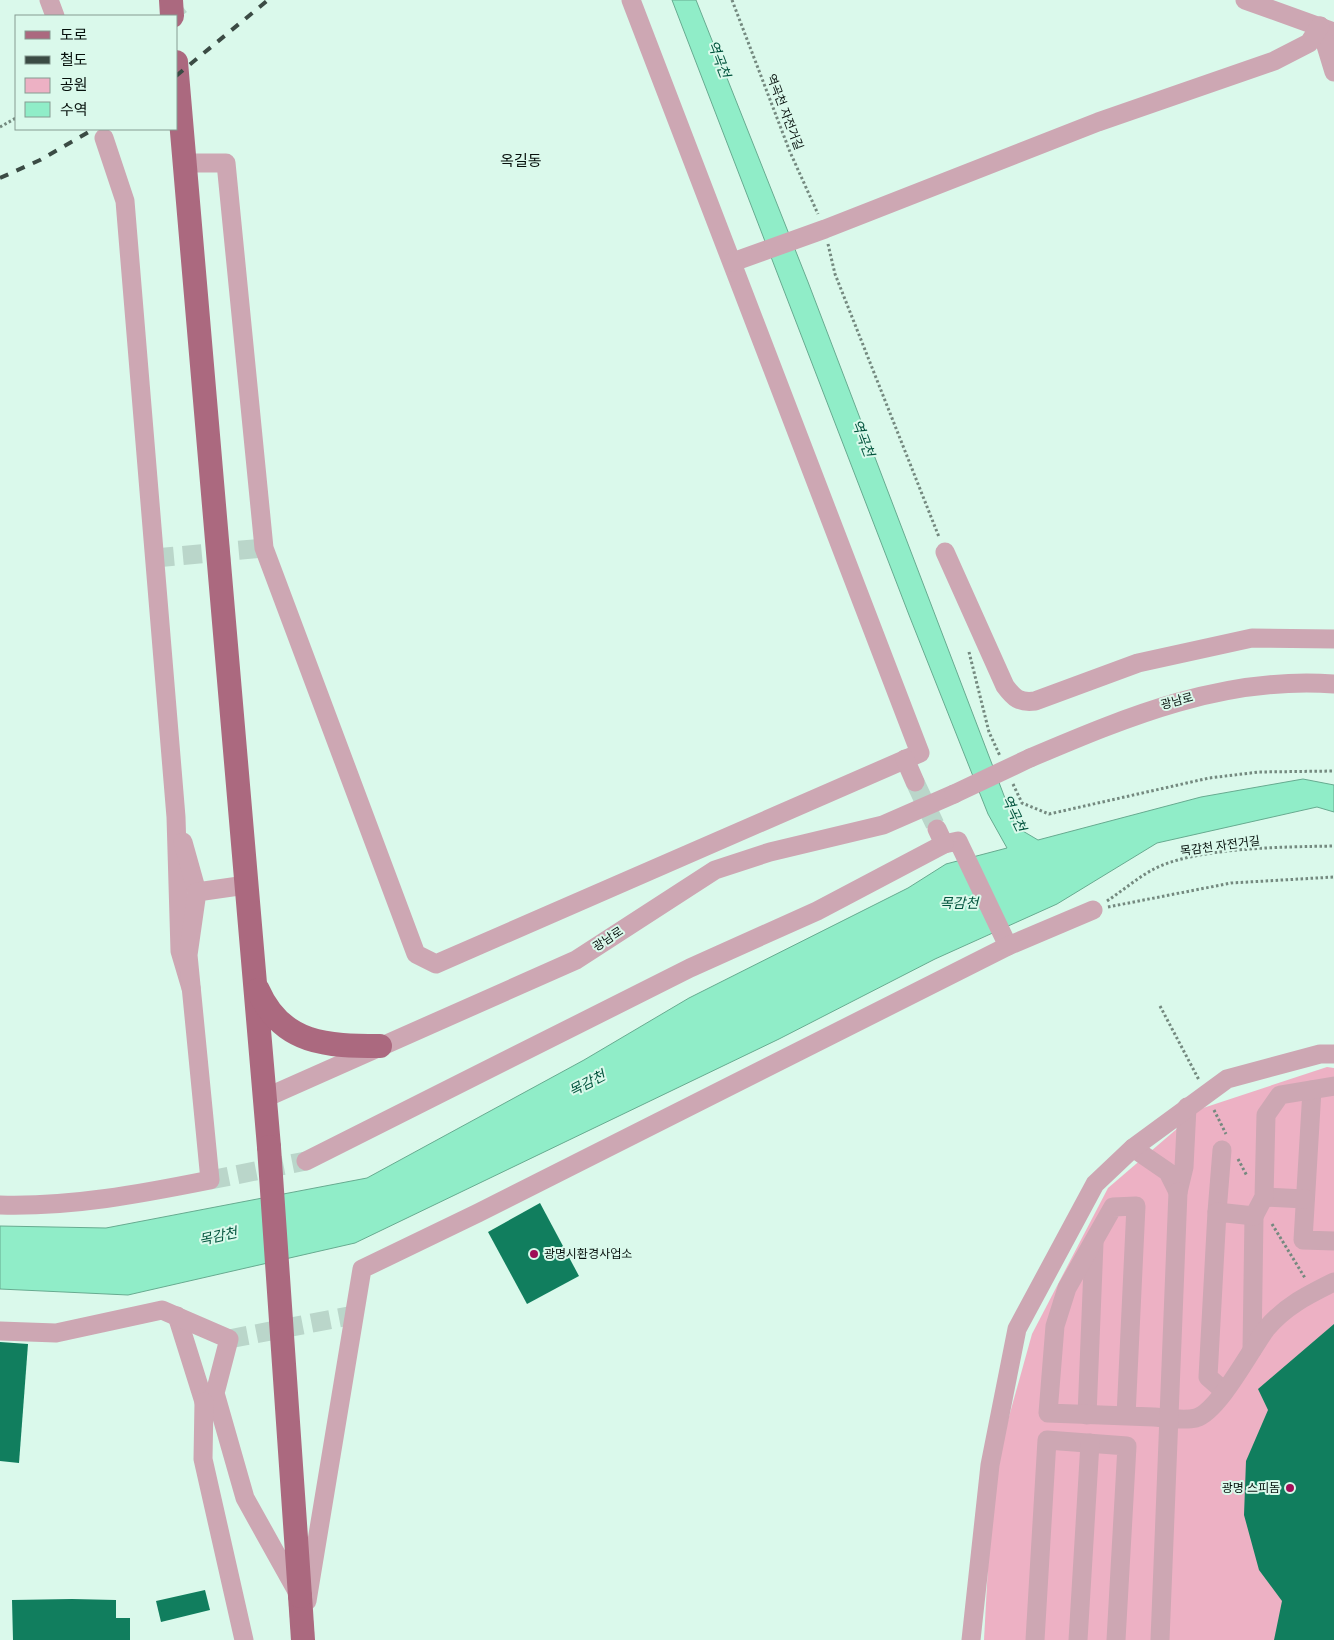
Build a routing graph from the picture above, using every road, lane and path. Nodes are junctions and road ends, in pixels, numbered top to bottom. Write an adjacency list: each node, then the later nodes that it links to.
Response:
1 (49, 0): 6 (street)
2 (171, 0): 7 (main road)
3 (631, 0): 16 (street)
4 (732, 0): 15 (path, 역곡천 자전거길)
5 (1245, 0): 8 (street)
6 (56, 15)
7 (172, 15)
8 (1327, 29): 9 (street); 15 (street)
9 (1334, 72)
10 (178, 82): 14 (main road)
11 (15, 119): 12 (path)
12 (0, 127)
13 (104, 138): 22 (street)
14 (186, 163): 20 (street); 25 (main road)
15 (825, 229): 16 (street); 17 (path, 역곡천 자전거길)
16 (733, 262): 20 (street)
17 (945, 552): 18 (street)
18 (1334, 639)
19 (1334, 684): 31 (street, 광남로, bridge)
20 (905, 759): 21 (street)
21 (915, 782)
22 (176, 817): 26 (street); 30 (street)
23 (1334, 846): 27 (path, 목감천 자전거길)
24 (1334, 877): 27 (path)
25 (246, 886): 26 (street); 29 (main road)
26 (197, 892): 30 (street)
27 (1093, 910): 28 (street)
28 (1008, 946): 39 (street); 61 (street)
29 (254, 981): 31 (main road); 35 (main road)
30 (191, 988): 43 (street)
31 (380, 1046): 35 (street, 광남로)
32 (1334, 1054): 36 (street)
33 (1334, 1086): 34 (street)
34 (1312, 1090): 41 (street); 42 (street)
35 (265, 1098): 60 (main road, bridge)
36 (1187, 1107): 37 (street); 40 (street)
37 (1133, 1148): 40 (street); 63 (street)
38 (1222, 1150): 44 (street)
39 (306, 1161)
40 (1178, 1192): 58 (street)
41 (1264, 1197): 42 (street); 45 (street)
42 (1306, 1199): 47 (street)
43 (0, 1205)
44 (1217, 1212): 45 (street); 53 (street)
45 (1262, 1218): 48 (path); 52 (street)
46 (1094, 1240): 56 (street); 56 (street); 57 (street)
47 (1334, 1241)
48 (1309, 1281)
49 (1334, 1282): 52 (street)
50 (177, 1316): 51 (street); 54 (street); 55 (street)
51 (0, 1331)
52 (1252, 1350): 53 (street)
53 (1224, 1391): 58 (street)
54 (204, 1402): 55 (street); 62 (street)
55 (222, 1414): 60 (street)
56 (1087, 1414): 57 (street)
57 (1126, 1416): 58 (street)
58 (1169, 1418): 67 (street)
59 (1090, 1443): 64 (street); 65 (street); 66 (street)
60 (300, 1596): 61 (main road)
61 (303, 1634)
62 (244, 1640)
63 (971, 1640)
64 (1034, 1640)
65 (1078, 1640)
66 (1116, 1640)
67 (1160, 1640)

